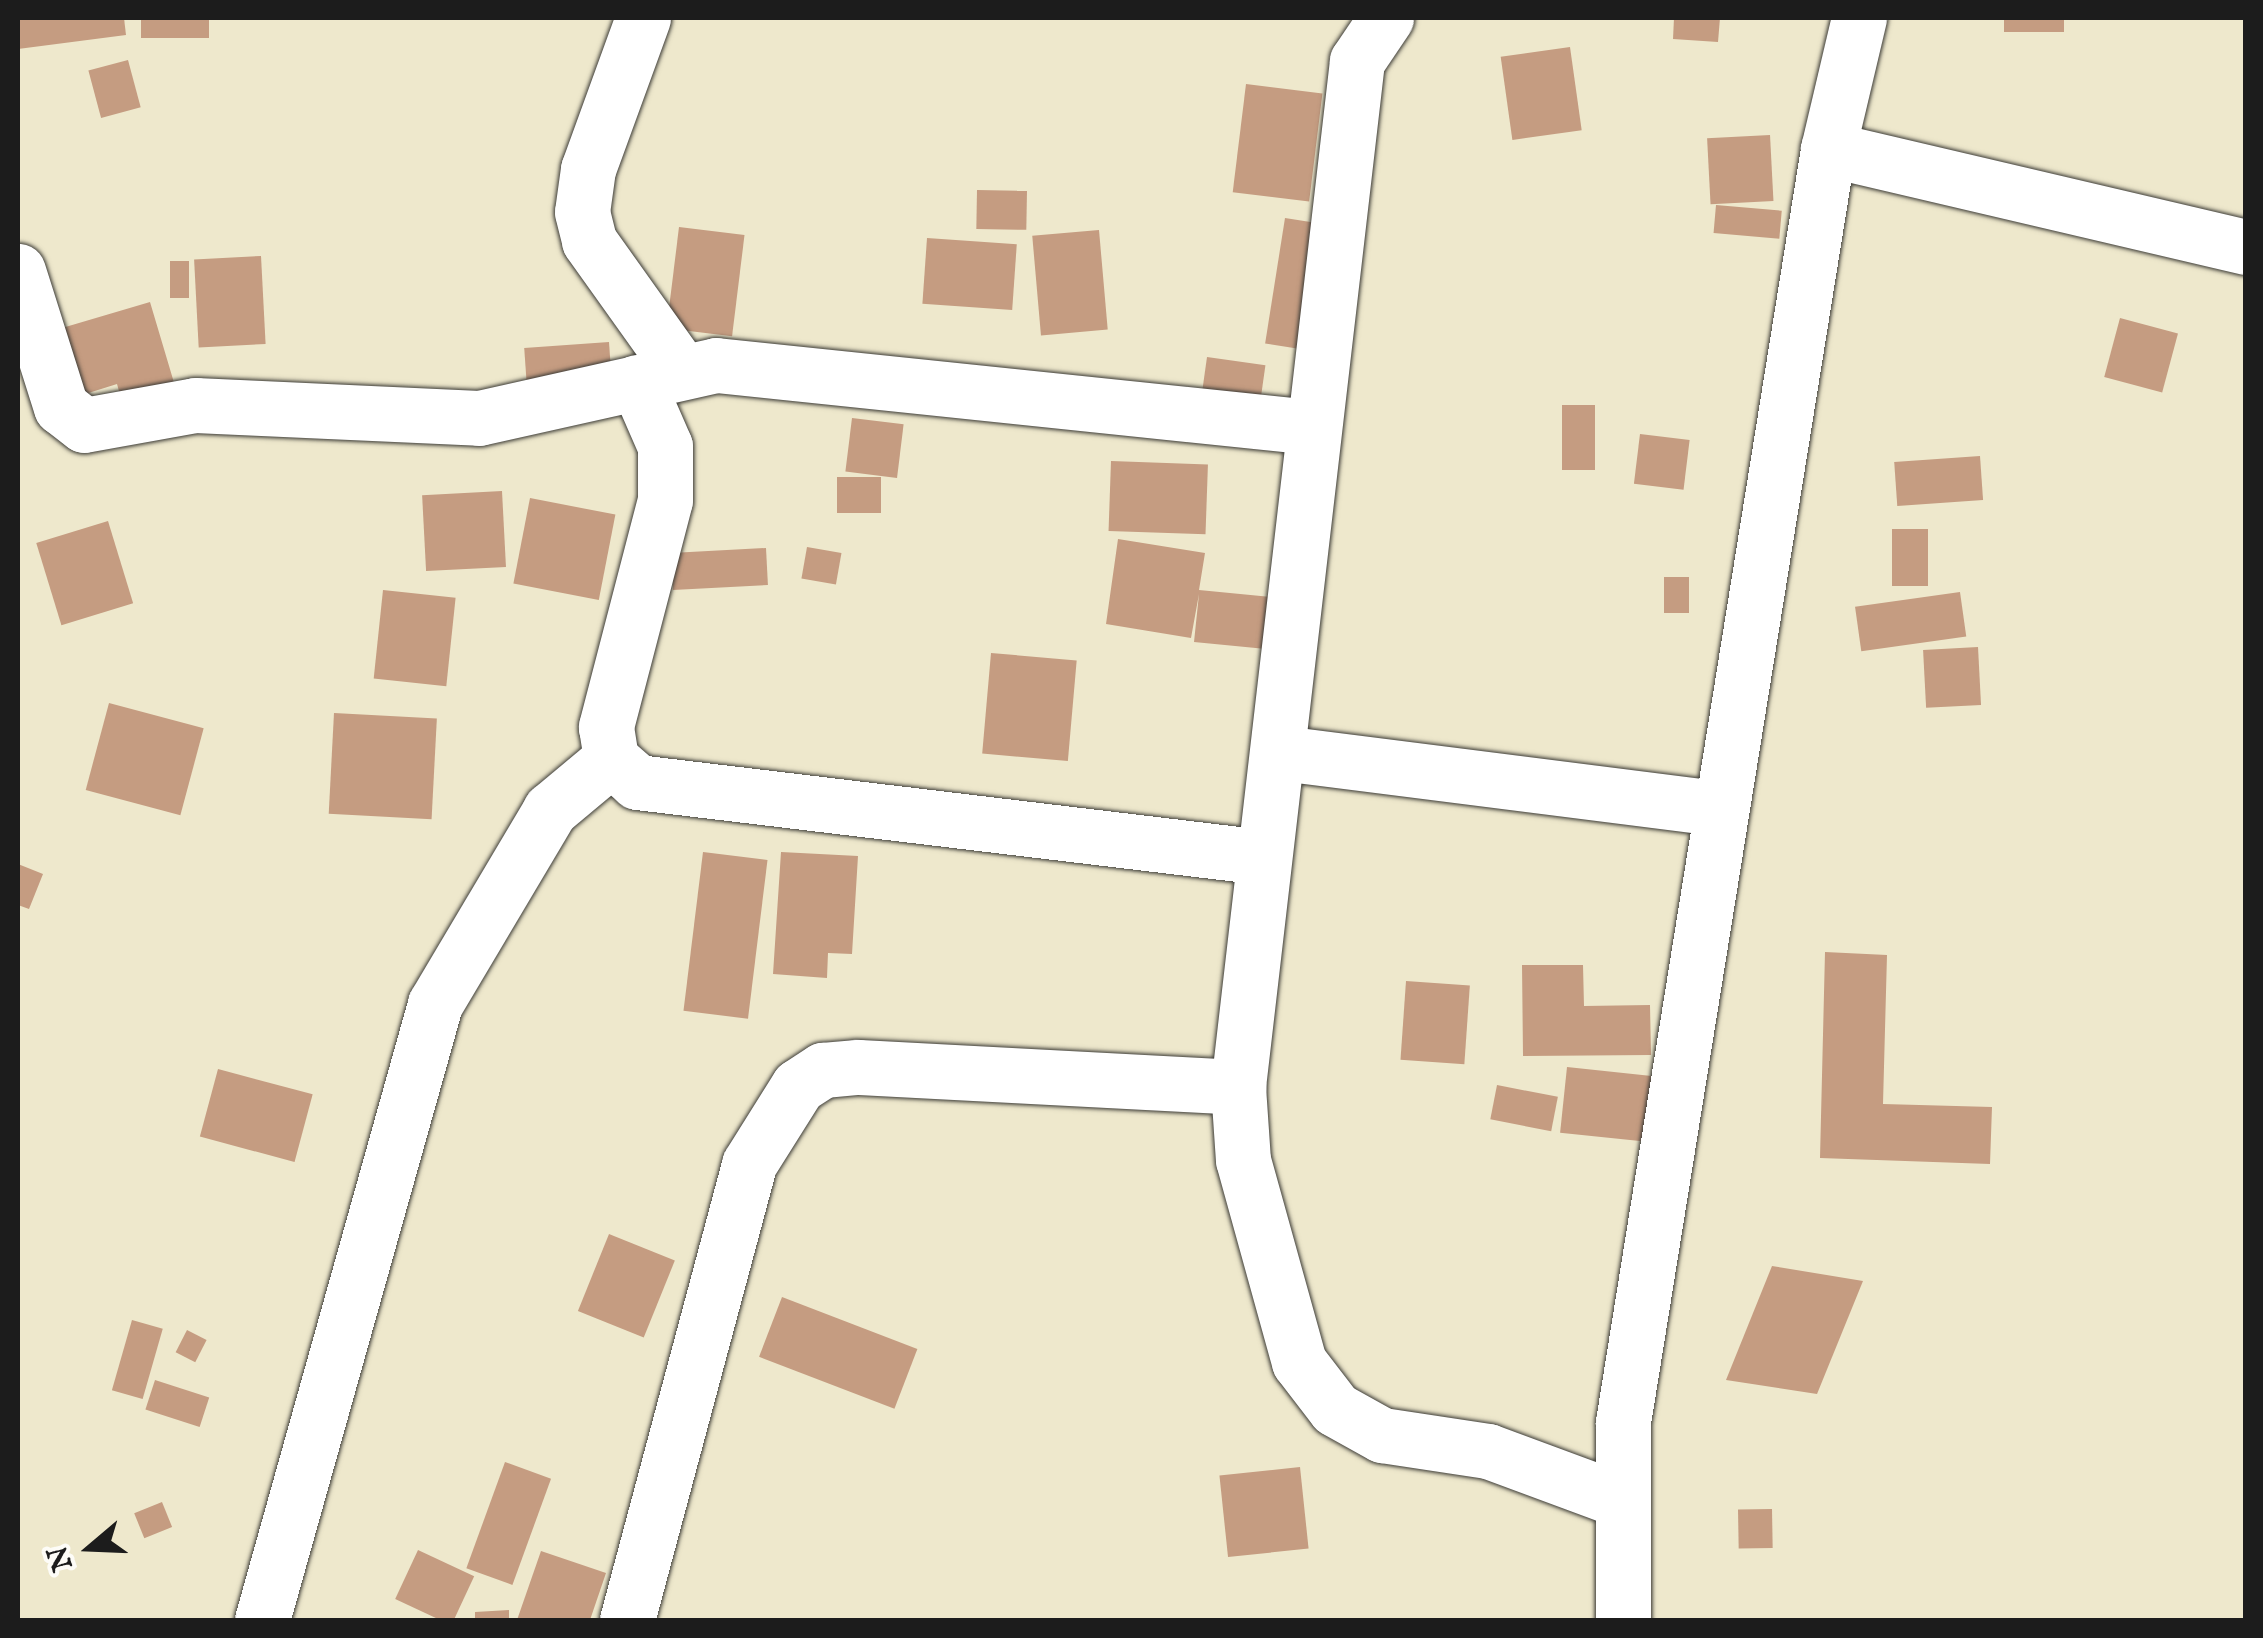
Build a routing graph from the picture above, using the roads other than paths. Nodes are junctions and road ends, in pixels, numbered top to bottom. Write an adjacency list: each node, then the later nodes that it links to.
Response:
1 (643, 18): 7 (street)
2 (1386, 18): 8 (street)
3 (1859, 18): 4 (street)
4 (1828, 149): 5 (street); 11 (street)
5 (2246, 247)
6 (18, 270): 7 (street)
7 (659, 376): 8 (street); 10 (street)
8 (1312, 426): 9 (street)
9 (1281, 753): 11 (street); 12 (street)
10 (612, 758): 12 (street); 15 (street)
11 (1719, 808): 14 (street)
12 (1263, 857): 13 (street)
13 (1238, 1087): 14 (street); 16 (street)
14 (1618, 1500): 17 (street)
15 (262, 1620)
16 (627, 1620)
17 (1622, 1620)

